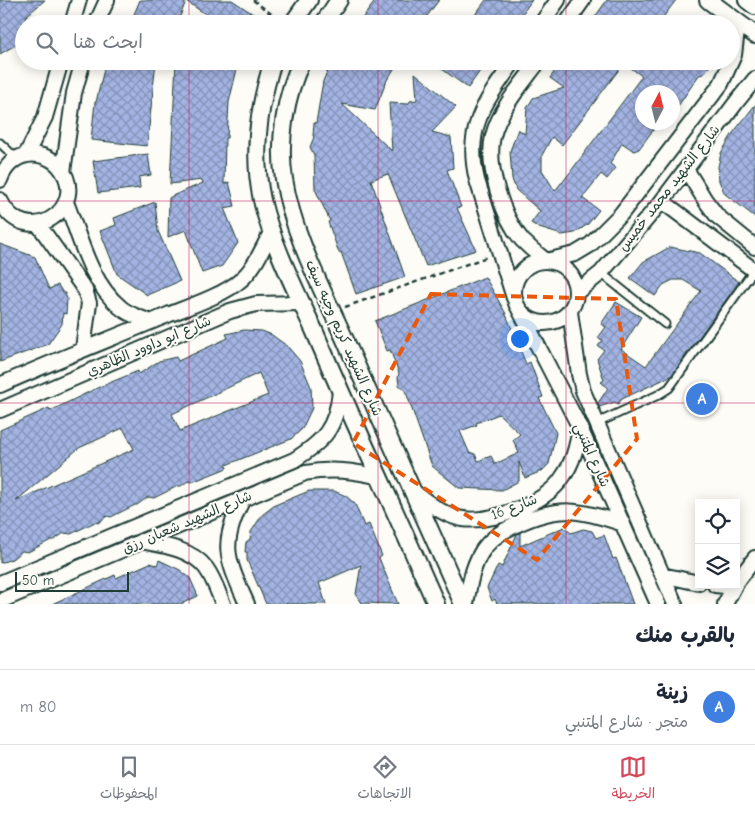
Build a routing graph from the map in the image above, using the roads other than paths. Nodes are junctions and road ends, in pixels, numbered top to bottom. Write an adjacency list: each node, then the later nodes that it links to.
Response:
1 (107, 0): 11 (street)
2 (308, 0): 12 (street)
3 (339, 0): 13 (street)
4 (558, 0): 14 (street)
5 (583, 0): 15 (street)
6 (708, 0): 16 (street)
7 (747, 0): 9 (street)
8 (77, 1): 10 (street)
9 (755, 6)
10 (74, 15)
11 (100, 15)
12 (298, 15)
13 (329, 15)
14 (547, 15)
15 (572, 15)
16 (728, 15)
17 (740, 24): 18 (street)
18 (755, 35)
19 (58, 70): 28 (street)
20 (80, 70): 30 (street)
21 (270, 70): 36 (street, شارع الشهيد كريم وجيه سيف)
22 (298, 70): 54 (street, شارع الشهيد كريم وجيه سيف)
23 (508, 70): 43 (street, شارع المتنبي)
24 (533, 70): 38 (street)
25 (728, 70): 38 (street, شارع الشهيد محمد خميس)
26 (755, 80): 29 (street, شارع الشهيد محمد خميس)
27 (0, 143): 28 (lane)
28 (22, 157): 30 (street); 31 (street)
29 (686, 168): 32 (street, شارع الشهيد محمد خميس); 37 (street)
30 (63, 172): 33 (street)
31 (1, 176)
32 (662, 201): 39 (street); 40 (street, شارع الشهيد محمد خميس)
33 (66, 202): 35 (street); 45 (street)
34 (2, 207): 35 (street)
35 (38, 224): 47 (street)
36 (272, 230): 42 (street, شارع الشهيد كريم وجيه سيف); 45 (street, شارع ابو داوود الظاهري)
37 (755, 247)
38 (548, 260): 41 (street); 43 (street)
39 (754, 270): 51 (lane)
40 (602, 272): 41 (street, شارع الشهيد محمد خميس); 46 (lane)
41 (577, 292): 44 (street)
42 (302, 303): 49 (street, شارع الشهيد كريم وجيه سيف); 50 (street, شارع ابو داوود الظاهري)
43 (517, 304): 44 (street); 52 (street, شارع المتنبي)
44 (570, 312): 51 (street, شارع المتنبي)
45 (151, 322): 47 (street, شارع ابو داوود الظاهري)
46 (665, 324)
47 (83, 349): 48 (street, شارع ابو داوود الظاهري)
48 (0, 385)
49 (340, 392): 53 (street, شارع الشهيد كريم وجيه سيف); 56 (street, شارع الشهيد شعبان رزق)
50 (0, 410)
51 (597, 423): 61 (street, شارع المتنبي)
52 (580, 428): 54 (street, شارع 16); 58 (street, شارع المتنبي)
53 (380, 477): 55 (street, شارع الشهيد شعبان رزق); 69 (street, شارع الشهيد كريم وجيه سيف)
54 (414, 492): 70 (street, شارع الشهيد كريم وجيه سيف)
55 (243, 499): 57 (street, شارع الشهيد شعبان رزق); 68 (street)
56 (187, 505): 57 (street); 64 (street, شارع الشهيد شعبان رزق)
57 (194, 519): 59 (street, شارع الشهيد شعبان رزق)
58 (623, 524): 70 (street, شارع 16); 71 (street, شارع المتنبي)
59 (140, 541): 66 (street, شارع الشهيد شعبان رزق); 67 (street)
60 (755, 558): 62 (street)
61 (662, 575): 63 (street); 72 (street, شارع المتنبي)
62 (740, 578)
63 (695, 582)
64 (0, 583)
65 (733, 589): 73 (street)
66 (0, 601)
67 (224, 604)
68 (247, 604)
69 (436, 604)
70 (465, 604)
71 (658, 604)
72 (675, 604)
73 (725, 604)

